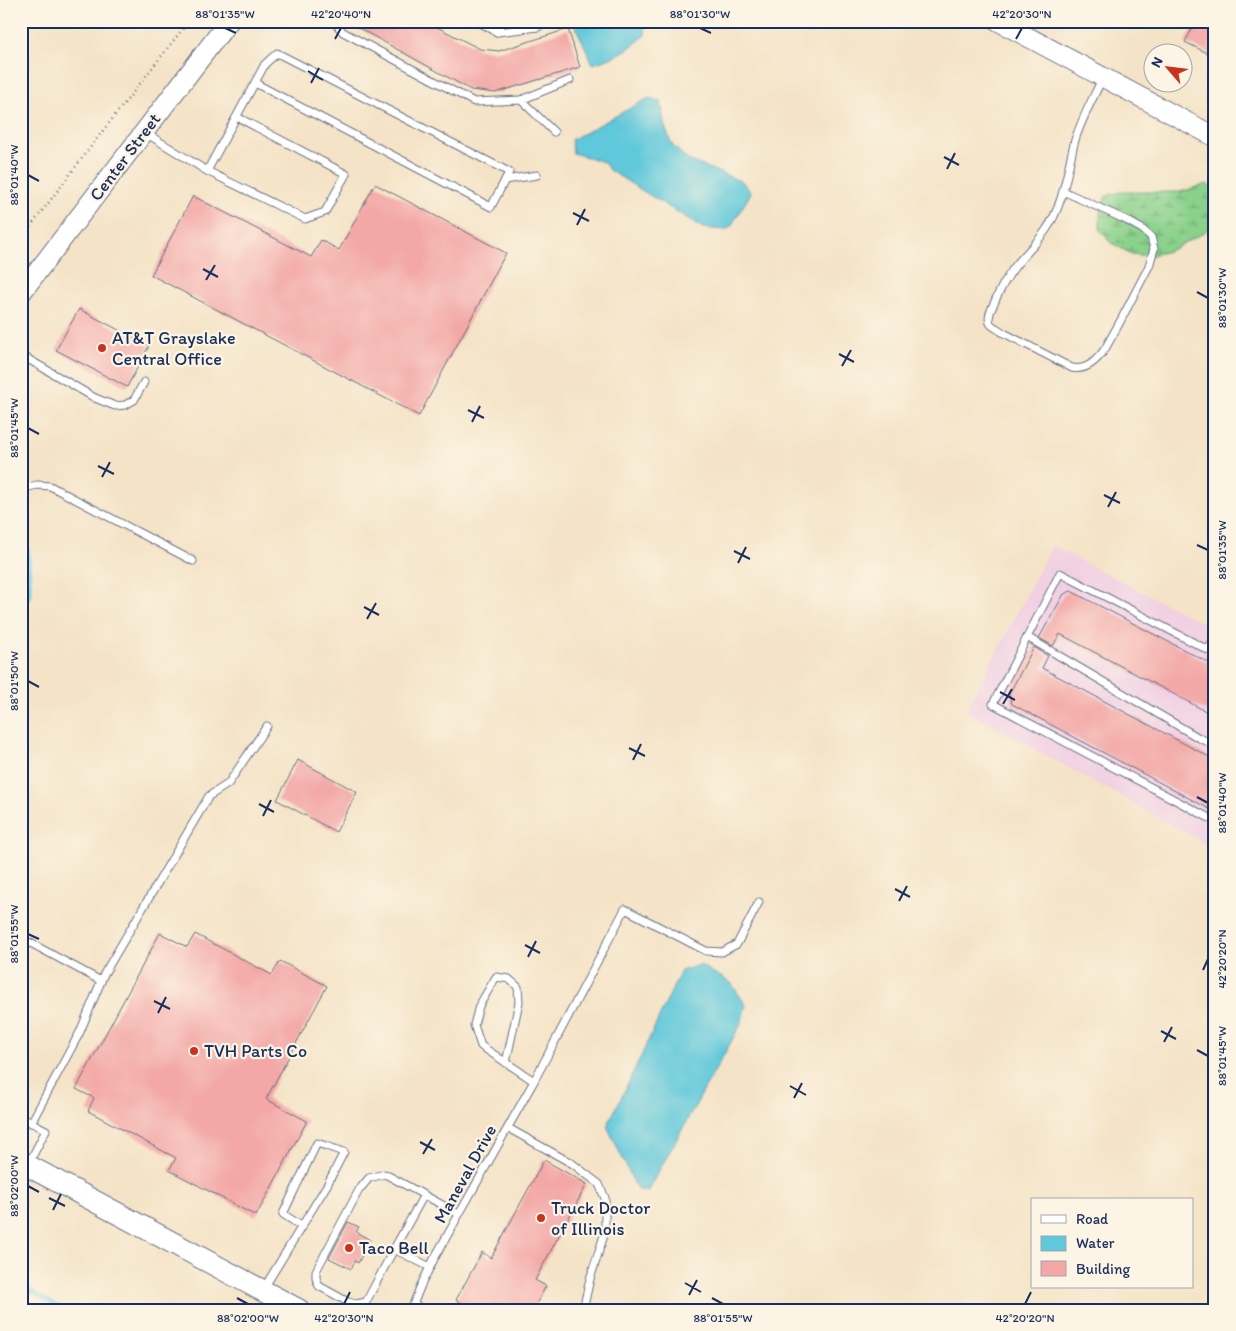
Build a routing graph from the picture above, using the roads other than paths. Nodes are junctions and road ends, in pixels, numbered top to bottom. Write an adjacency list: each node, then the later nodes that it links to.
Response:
1 (229, 21): 13 (street, Center Street)
2 (337, 21): 11 (lane)
3 (476, 21): 7 (lane)
4 (503, 21): 7 (lane)
5 (545, 21): 7 (lane)
6 (998, 21): 8 (street)
7 (497, 32)
8 (1103, 77): 15 (street); 19 (lane)
9 (570, 80): 11 (lane)
10 (255, 84): 12 (lane); 18 (lane); 18 (lane)
11 (521, 100): 14 (lane)
12 (237, 117): 16 (lane); 16 (lane)
13 (144, 132): 16 (lane); 20 (street, Center Street)
14 (554, 132)
15 (1215, 136)
16 (207, 171)
17 (537, 175): 18 (lane)
18 (506, 180)
19 (1062, 191): 19 (lane)
20 (21, 293)
21 (21, 355): 22 (lane)
22 (144, 382)
23 (21, 489): 24 (lane)
24 (193, 561)
25 (1027, 637): 27 (lane); 29 (lane); 30 (lane)
26 (1215, 638): 27 (lane)
27 (1212, 652)
28 (267, 726): 33 (lane)
29 (1215, 745)
30 (1215, 821)
31 (759, 902): 35 (lane, Maneval Drive)
32 (21, 939): 33 (lane)
33 (101, 981): 37 (lane)
34 (506, 1063): 34 (lane); 35 (lane)
35 (534, 1081): 38 (lane, Maneval Drive)
36 (21, 1117): 37 (lane)
37 (31, 1123): 39 (lane)
38 (508, 1128): 41 (lane, Maneval Drive); 49 (lane)
39 (25, 1164): 45 (main road)
40 (424, 1195): 41 (lane); 43 (lane); 43 (lane)
41 (459, 1214): 44 (lane, Maneval Drive)
42 (302, 1226): 42 (lane); 45 (lane)
43 (394, 1249): 44 (lane)
44 (430, 1268): 46 (lane, Maneval Drive)
45 (263, 1290): 47 (main road)
46 (412, 1307): 48 (lane)
47 (299, 1310)
48 (424, 1310)
49 (583, 1310)

